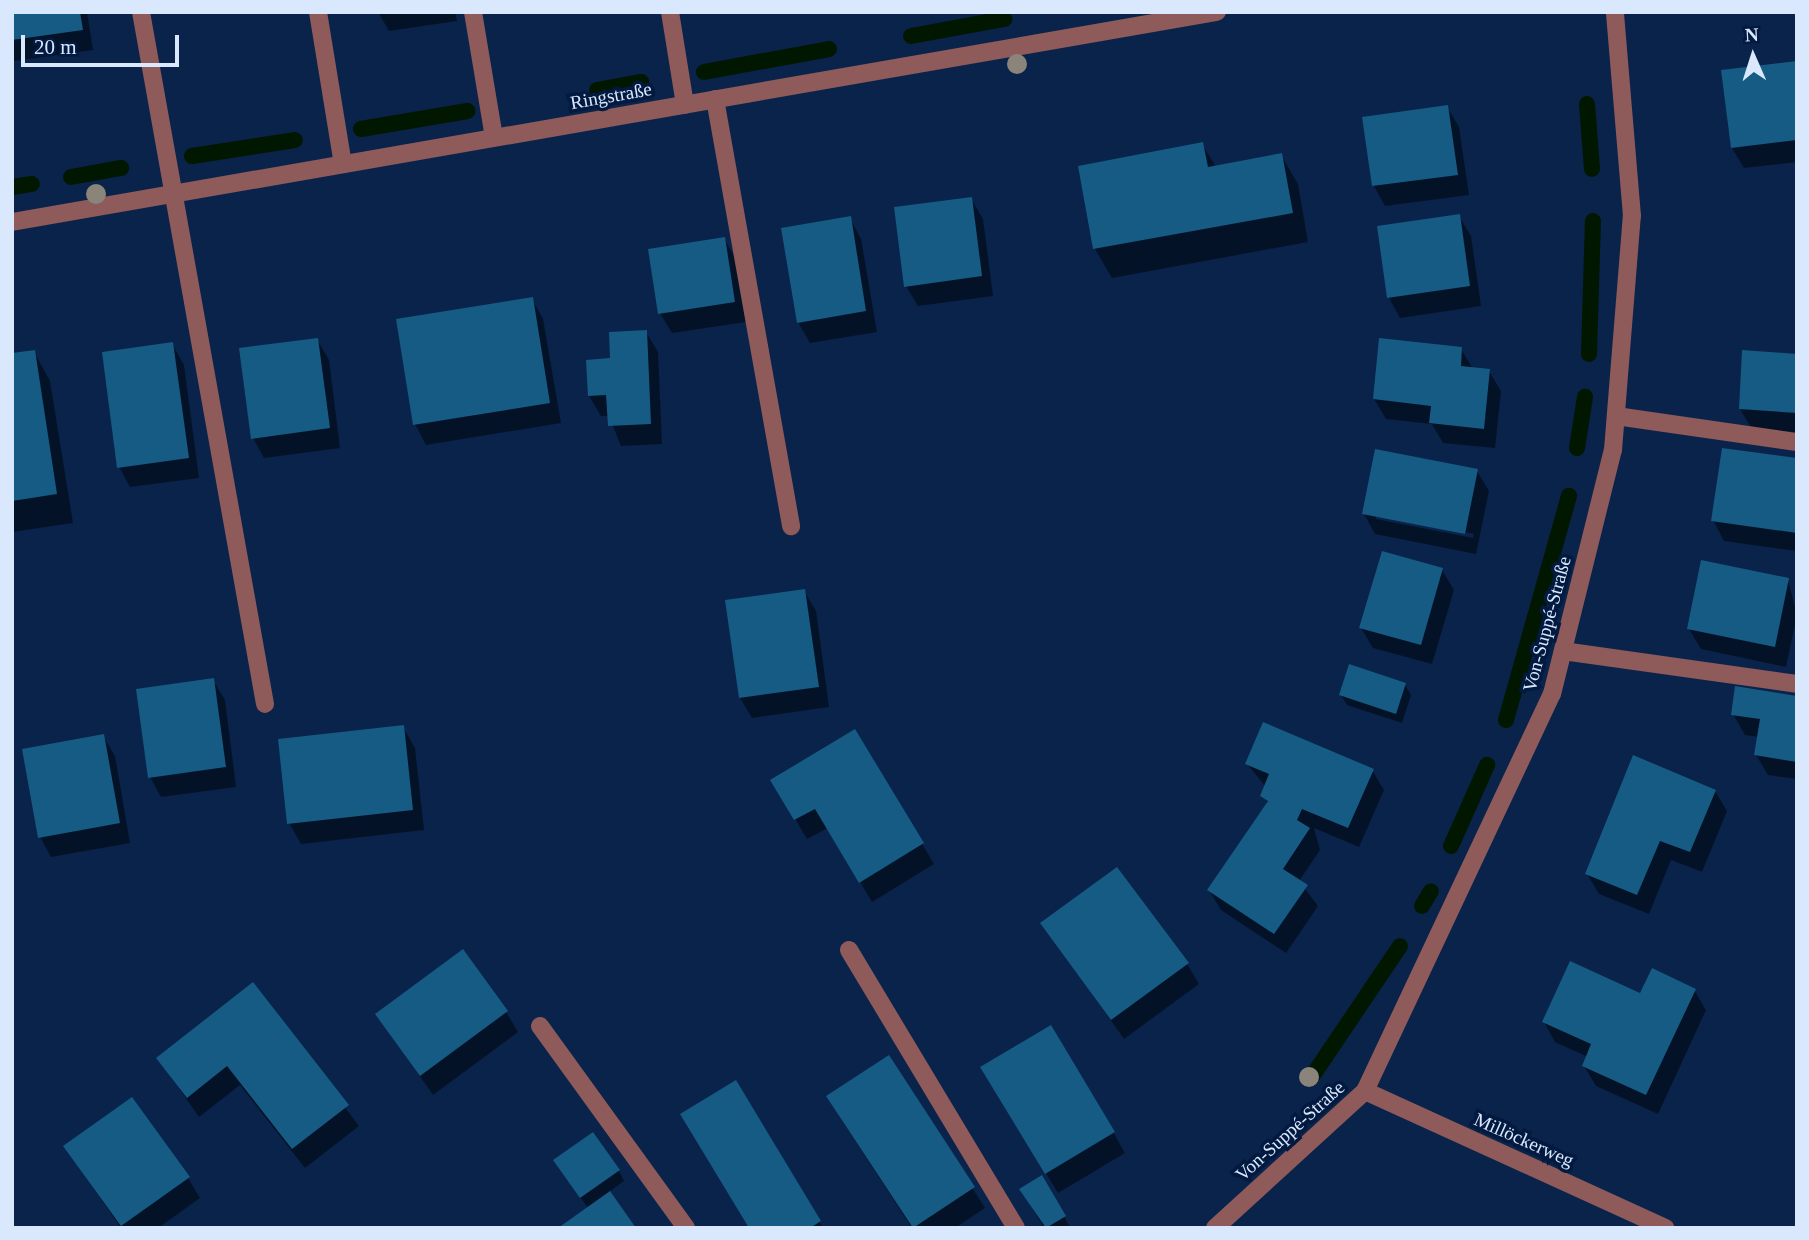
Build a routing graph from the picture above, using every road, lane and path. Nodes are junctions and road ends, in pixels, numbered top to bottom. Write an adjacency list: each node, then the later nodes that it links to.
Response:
1 (141, 12): 11 (street)
2 (318, 12): 10 (street)
3 (473, 12): 9 (street)
4 (670, 12): 8 (street)
5 (1217, 12): 7 (street, Ringstraße)
6 (1615, 12): 13 (street, Von-Suppé-Straße)
7 (715, 99): 8 (street, Ringstraße); 15 (street)
8 (685, 104): 9 (street, Ringstraße)
9 (494, 137): 10 (street, Ringstraße)
10 (343, 164): 11 (street, Ringstraße)
11 (170, 194): 12 (street, Ringstraße); 18 (street)
12 (12, 222)
13 (1616, 416): 14 (street); 16 (street, Von-Suppé-Straße)
14 (1797, 442)
15 (791, 526)
16 (1563, 651): 17 (street); 21 (street, Von-Suppé-Straße)
17 (1797, 684)
18 (265, 704)
19 (849, 950): 23 (street)
20 (540, 1026): 22 (street)
21 (1365, 1091): 24 (street, Von-Suppé-Straße); 25 (street, Millöckerweg)
22 (686, 1228)
23 (1016, 1228)
24 (1215, 1228)
25 (1665, 1228)

